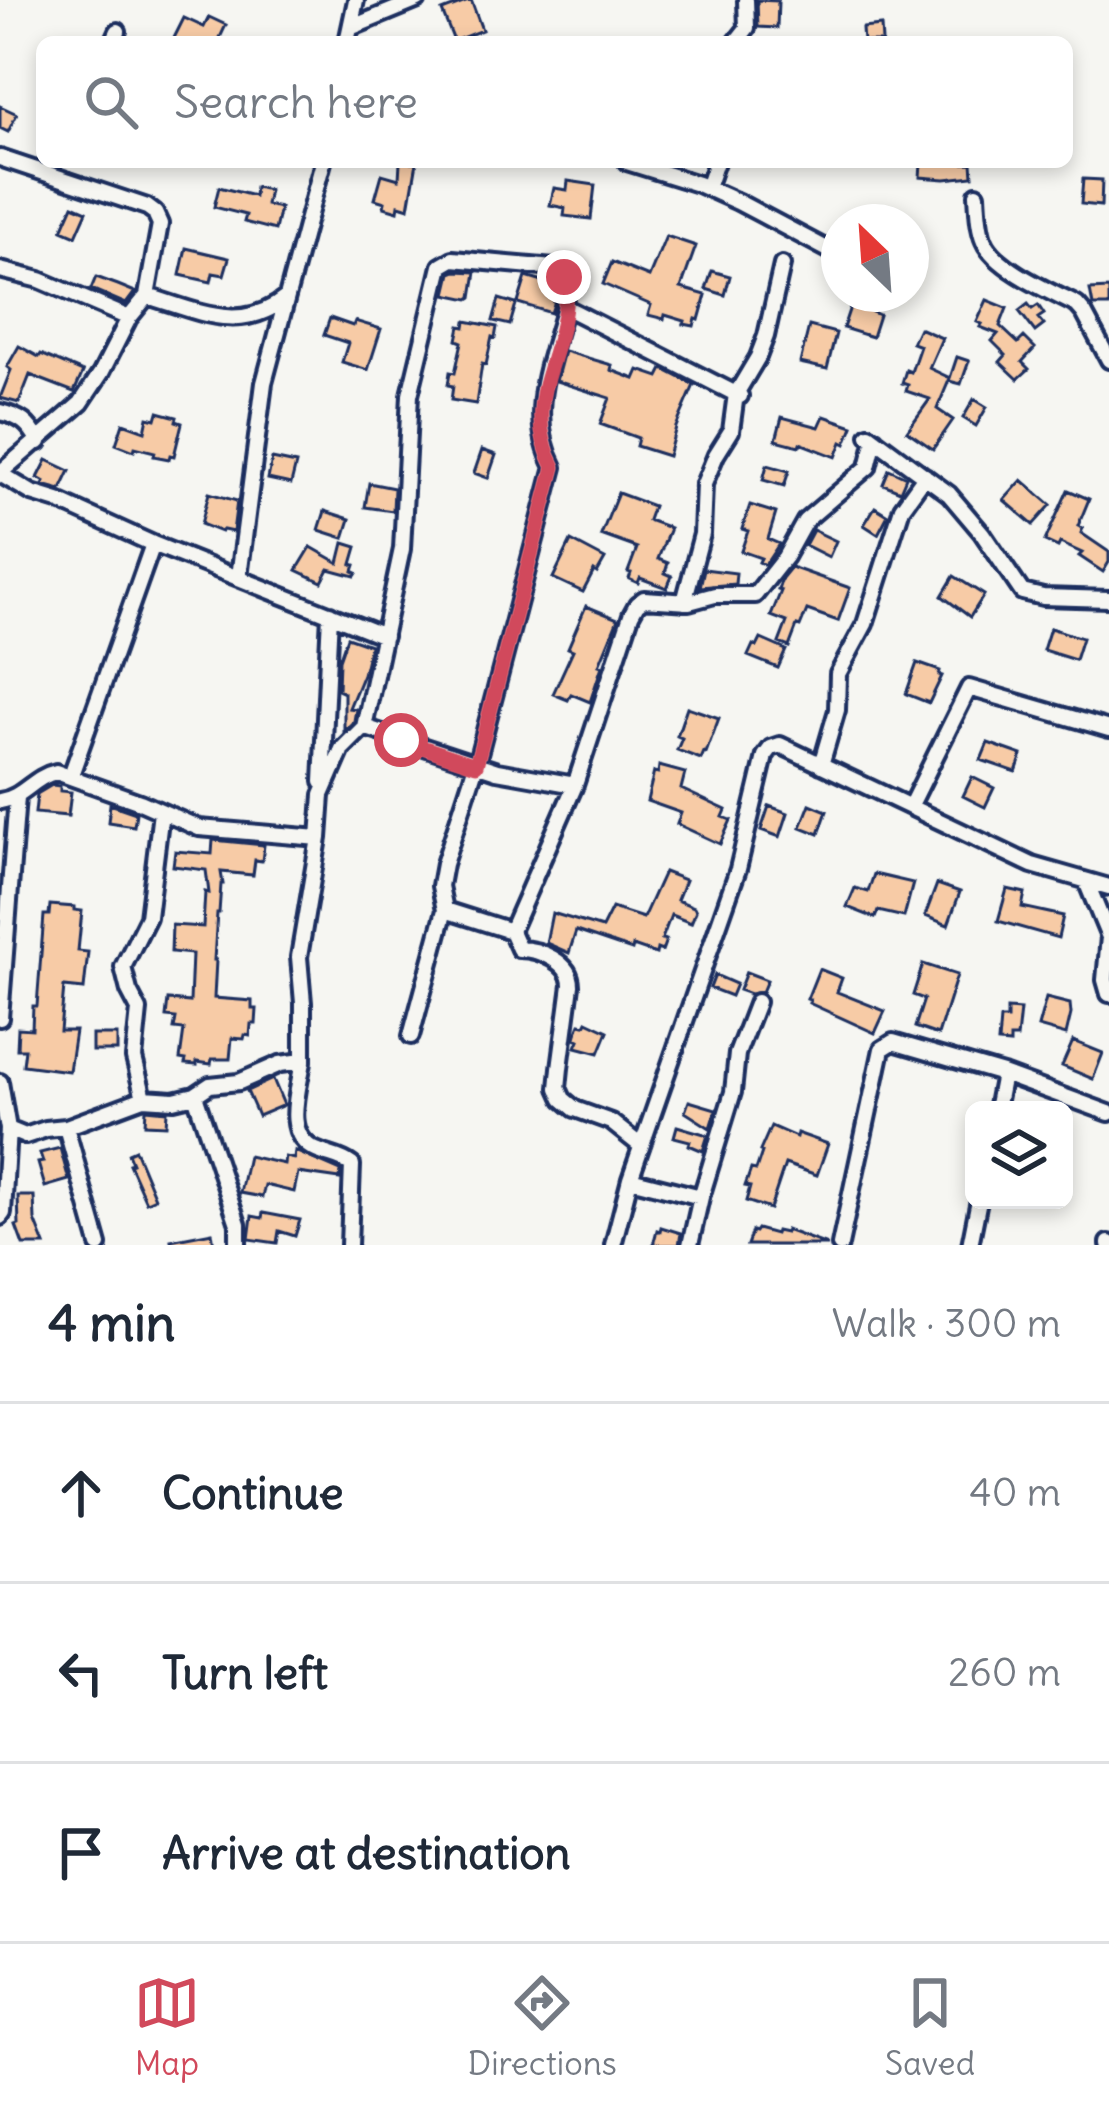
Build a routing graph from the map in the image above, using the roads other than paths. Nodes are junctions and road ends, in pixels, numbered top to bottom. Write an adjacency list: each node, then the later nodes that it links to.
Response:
1 (356, 0): 4 (street)
2 (418, 0): 4 (street)
3 (746, 0): 5 (street)
4 (349, 35)
5 (741, 36)
6 (0, 158): 7 (street)
7 (36, 165)
8 (321, 168): 18 (street)
9 (646, 168): 12 (street)
10 (714, 168): 12 (street)
11 (54, 169): 17 (street)
12 (707, 188): 14 (street)
13 (976, 194): 21 (street)
14 (821, 245)
15 (782, 265): 22 (street)
16 (0, 270): 20 (street)
17 (147, 296): 18 (street); 20 (street)
18 (287, 297): 28 (street)
19 (565, 307): 22 (street); 32 (street); 35 (street)
20 (129, 318): 24 (street)
21 (1109, 360)
22 (738, 395): 30 (street)
23 (0, 412): 24 (street)
24 (39, 442): 25 (street)
25 (0, 473): 27 (street)
26 (925, 476): 29 (street); 30 (street); 36 (street)
27 (152, 544): 28 (street); 37 (street)
28 (238, 577): 31 (street)
29 (1109, 598)
30 (684, 602): 38 (street)
31 (330, 614): 32 (street); 39 (street)
32 (385, 636): 33 (street)
33 (364, 728): 35 (street); 39 (street)
34 (1109, 729): 42 (street)
35 (476, 765): 38 (street); 47 (street)
36 (821, 765): 42 (street); 62 (street)
37 (71, 776): 40 (street); 43 (street)
38 (575, 784): 48 (street)
39 (322, 795): 44 (street)
40 (17, 797): 41 (street); 51 (street)
41 (0, 800)
42 (910, 807): 45 (street)
43 (161, 812): 44 (street); 57 (street)
44 (319, 838): 53 (street)
45 (1086, 880): 46 (street); 49 (street)
46 (1109, 886)
47 (445, 910): 48 (street); 52 (street)
48 (511, 931): 62 (street)
49 (1109, 994)
50 (758, 1003): 64 (street)
51 (0, 1018)
52 (411, 1036)
53 (303, 1061): 56 (street); 69 (street)
54 (1003, 1074): 58 (street); 59 (street); 72 (street)
55 (0, 1082): 61 (street)
56 (195, 1095): 57 (street); 68 (street)
57 (144, 1098): 60 (street)
58 (998, 1101)
59 (1109, 1113)
60 (66, 1127): 61 (street); 67 (street)
61 (8, 1129): 66 (street)
62 (641, 1146): 63 (street)
63 (630, 1179): 64 (street); 70 (street)
64 (701, 1197): 71 (street)
65 (977, 1209): 73 (street)
66 (0, 1217)
67 (99, 1245)
68 (238, 1245)
69 (349, 1245)
70 (614, 1245)
71 (690, 1245)
72 (841, 1245)
73 (970, 1245)

